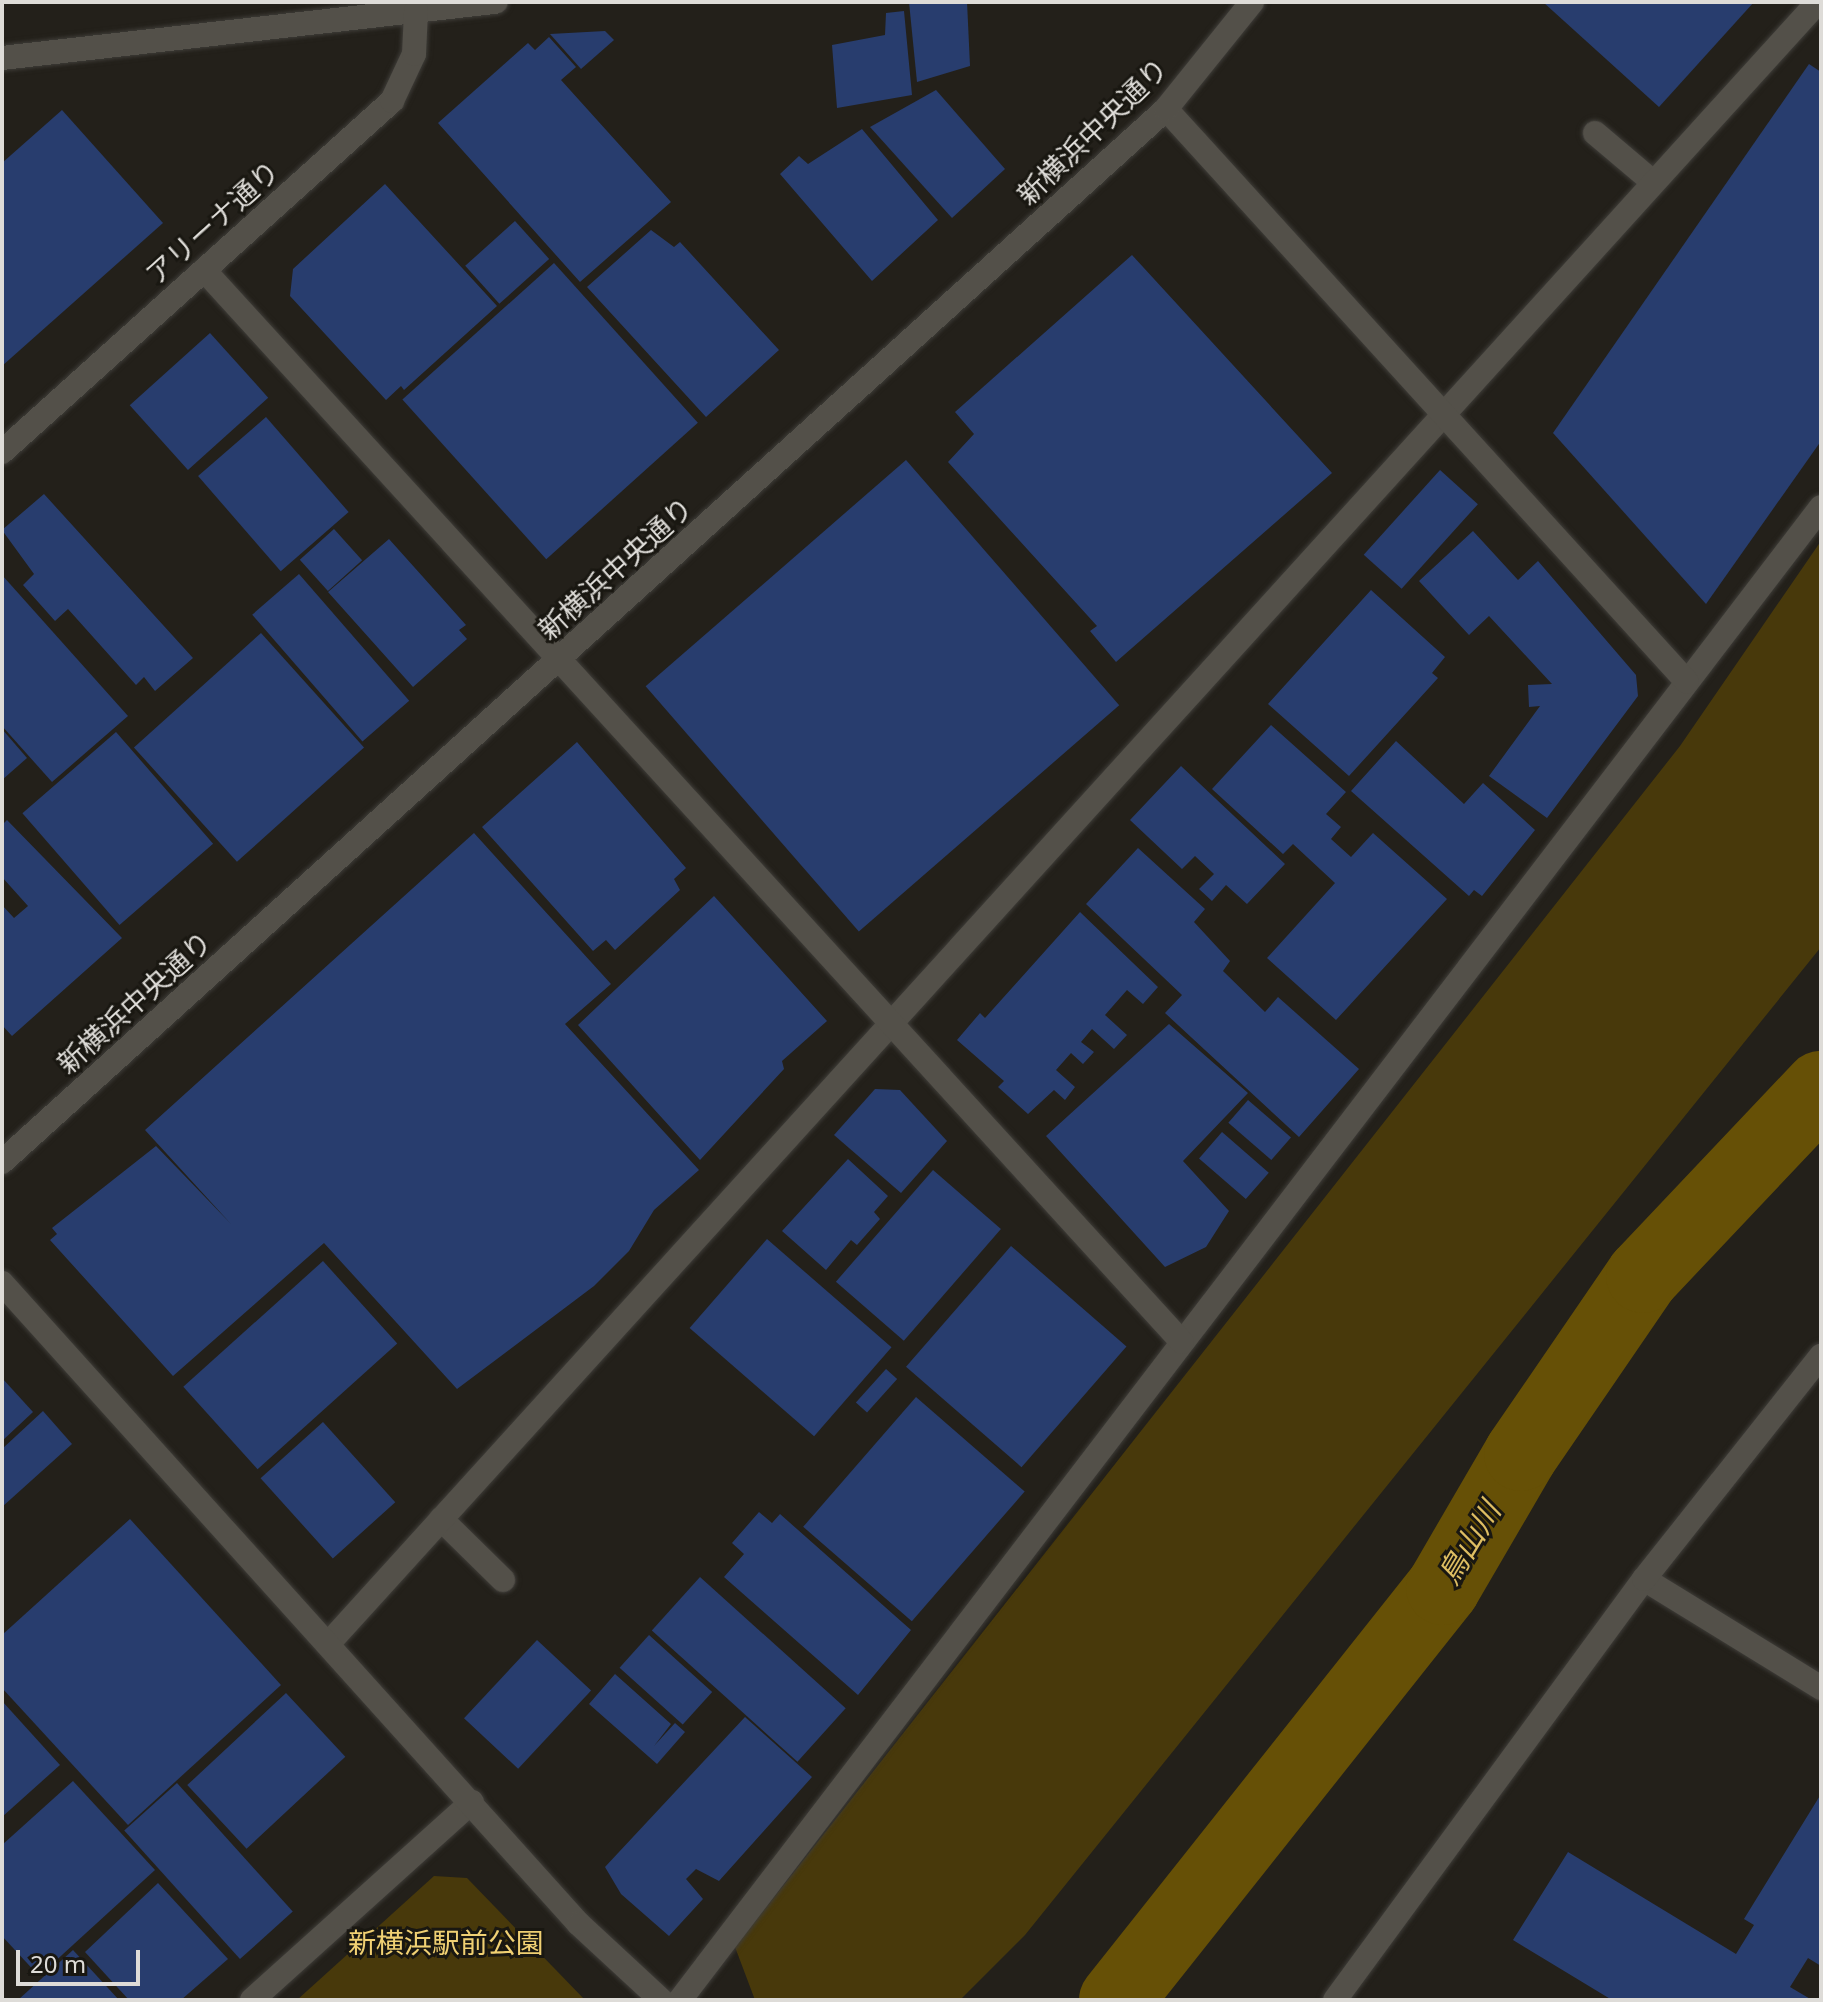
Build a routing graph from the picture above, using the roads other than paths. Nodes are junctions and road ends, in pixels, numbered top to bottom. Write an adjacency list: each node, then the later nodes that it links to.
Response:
1 (496, 2): 4 (street)
2 (1252, 2): 6 (street, 新横浜中央通り)
3 (1818, 2): 8 (street)
4 (416, 11): 5 (street); 9 (street, アリーナ通り)
5 (2, 58)
6 (1166, 109): 10 (street); 13 (street, 新横浜中央通り)
7 (1595, 133): 8 (street)
8 (1653, 182): 10 (street)
9 (204, 270): 11 (street, アリーナ通り); 13 (street)
10 (1441, 415): 14 (street); 15 (street)
11 (4, 445)
12 (1821, 507): 14 (street)
13 (559, 659): 15 (street); 16 (street, 新横浜中央通り)
14 (1687, 682): 18 (street)
15 (890, 1022): 18 (street); 20 (street)
16 (2, 1162)
17 (2, 1283): 23 (street)
18 (1182, 1342): 28 (street)
19 (1821, 1356): 21 (street)
20 (441, 1519): 22 (street); 23 (street)
21 (1644, 1579): 24 (street); 29 (street)
22 (503, 1580)
23 (329, 1643): 25 (street)
24 (1821, 1688)
25 (472, 1802): 26 (street); 27 (street)
26 (252, 2000)
27 (661, 2000)
28 (680, 2000)
29 (1335, 2000)

